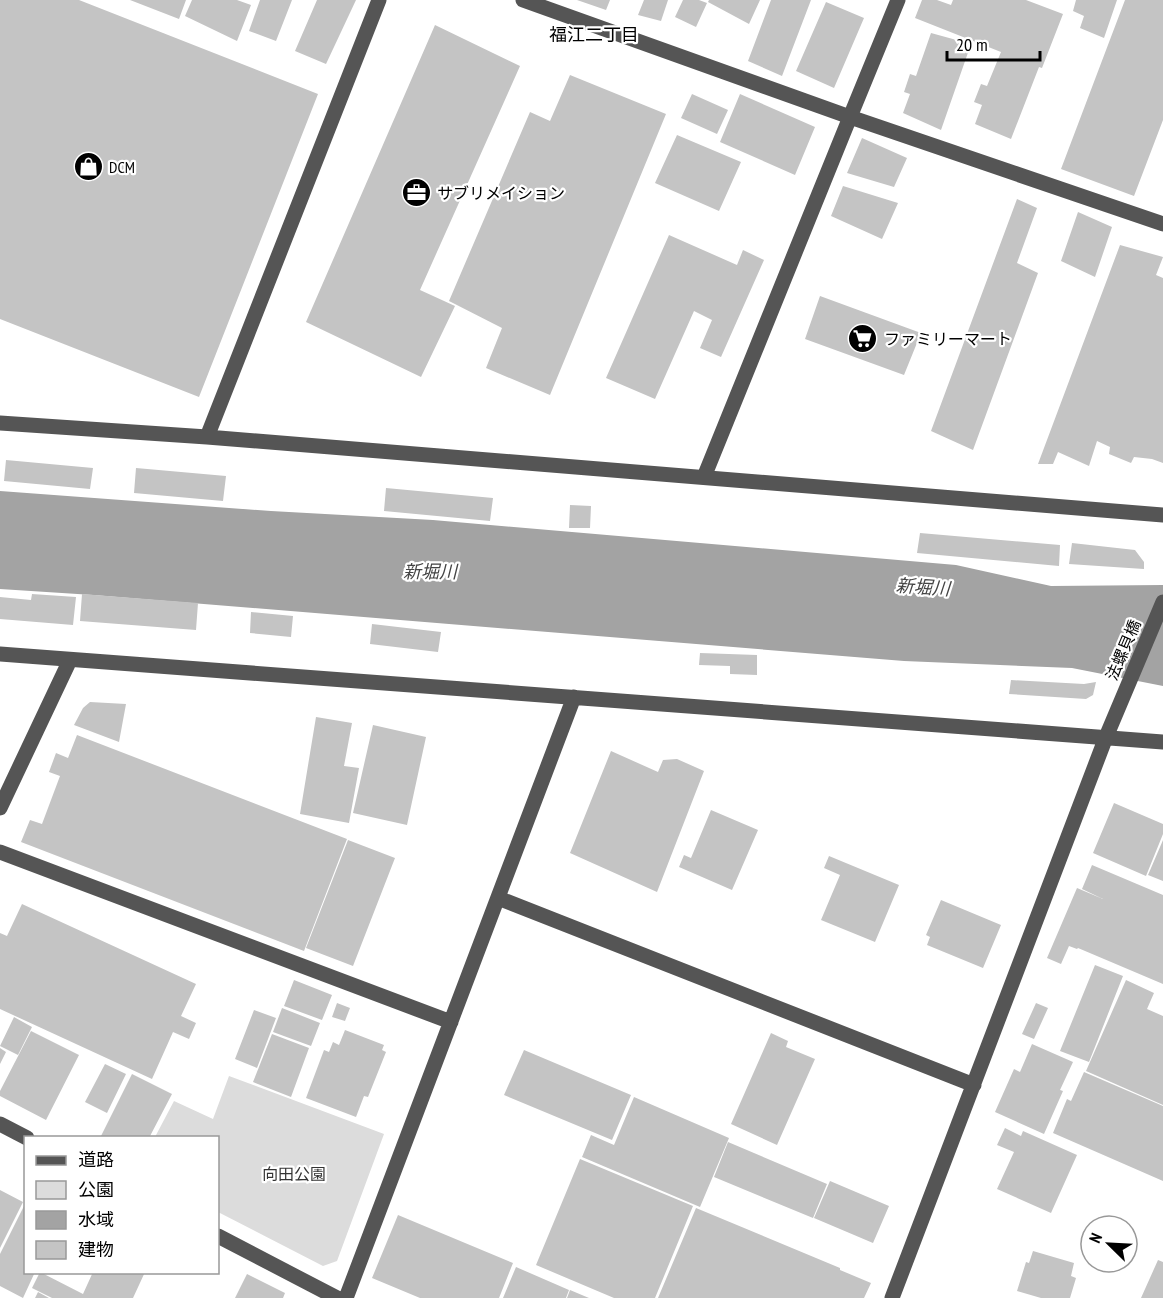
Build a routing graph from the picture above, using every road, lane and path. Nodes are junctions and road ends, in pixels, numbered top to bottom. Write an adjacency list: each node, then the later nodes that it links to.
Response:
1 (379, 0): 7 (street)
2 (523, 0): 4 (street)
3 (898, 0): 4 (street)
4 (850, 117): 5 (street); 8 (street)
5 (1163, 224)
6 (0, 423): 7 (street)
7 (207, 437): 8 (street)
8 (704, 477): 9 (street)
9 (1163, 514)
10 (1163, 602): 14 (street, 法螺貝橋)
11 (0, 654): 12 (street)
12 (70, 660): 13 (street); 16 (street)
13 (574, 697): 14 (street); 18 (street)
14 (1106, 737): 15 (street); 20 (street, 法螺貝橋)
15 (1163, 742)
16 (0, 808)
17 (0, 852): 19 (street)
18 (498, 898): 19 (street); 20 (street)
19 (451, 1022): 25 (street)
20 (974, 1085): 26 (street, 法螺貝橋)
21 (0, 1124): 22 (street)
22 (25, 1136)
23 (219, 1237): 24 (street)
24 (337, 1298)
25 (346, 1298)
26 (892, 1298)

